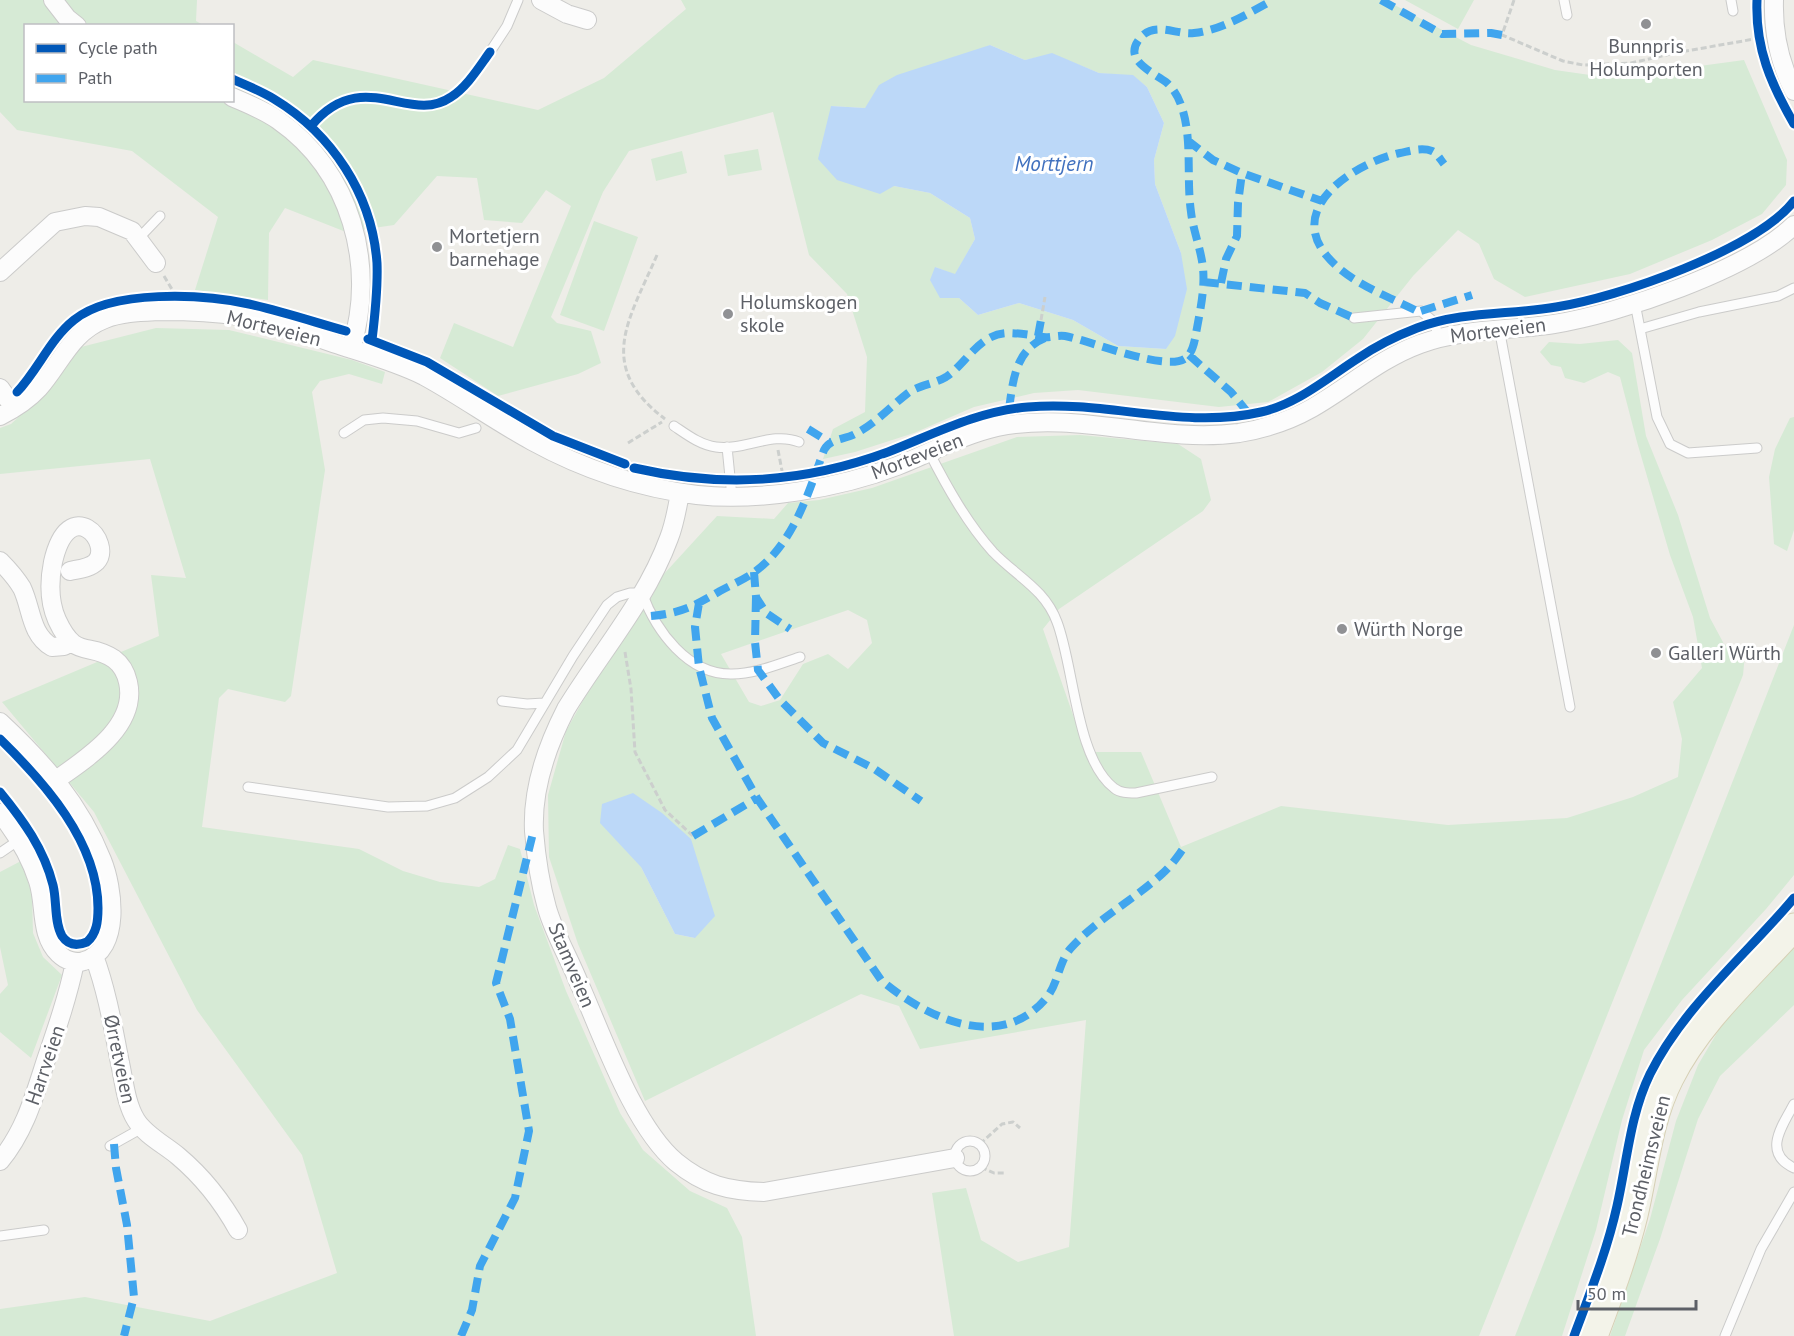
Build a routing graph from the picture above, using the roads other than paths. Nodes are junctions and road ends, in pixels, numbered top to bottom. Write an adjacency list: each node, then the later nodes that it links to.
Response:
1 (53, 0): 10 (street)
2 (518, 0): 11 (lane)
3 (541, 0): 9 (street)
4 (1564, 0): 8 (lane)
5 (1731, 0): 7 (lane)
6 (1774, 0): 12 (street)
7 (1733, 11)
8 (1567, 15)
9 (587, 20)
10 (74, 24)
11 (490, 52)
12 (1794, 91)
13 (234, 98): 25 (street)
14 (160, 216): 16 (lane)
15 (1794, 225): 20 (street, Morteveien)
16 (138, 240): 17 (street); 18 (street)
17 (156, 263)
18 (0, 273)
19 (1794, 288): 23 (lane)
20 (1635, 303): 22 (street, Morteveien); 23 (lane)
21 (1354, 318): 24 (lane)
22 (1499, 328): 24 (street, Morteveien); 44 (lane)
23 (1640, 329): 33 (lane)
24 (1439, 338): 34 (street, Morteveien)
25 (351, 349): 27 (street, Morteveien); 35 (street, Morteveien)
26 (0, 388): 27 (street)
27 (7, 412)
28 (674, 426): 32 (lane)
29 (476, 428): 30 (lane)
30 (344, 433)
31 (800, 442): 32 (lane)
32 (727, 447): 36 (lane)
33 (1757, 448)
34 (929, 452): 36 (street, Morteveien); 46 (lane)
35 (680, 493): 36 (street, Morteveien); 39 (street, Stamveien)
36 (732, 497)
37 (0, 561): 40 (street)
38 (70, 571): 40 (street)
39 (642, 593): 41 (lane); 43 (lane); 58 (street, Stamveien)
40 (71, 642): 47 (street)
41 (800, 657)
42 (502, 700): 43 (lane)
43 (544, 703): 48 (lane)
44 (1570, 707)
45 (0, 722): 47 (street)
46 (1212, 777)
47 (56, 780): 53 (street)
48 (248, 787)
49 (0, 813): 50 (street)
50 (19, 840): 51 (lane); 54 (street)
51 (0, 853)
52 (1794, 927): 65 (main road, Trondheimsveien)
53 (94, 956): 54 (street); 56 (street, Ørretveien)
54 (75, 962): 59 (street, Harrveien)
55 (1794, 1104): 60 (lane)
56 (141, 1127): 57 (lane); 63 (street, Ørretveien)
57 (110, 1146)
58 (955, 1158): 58 (lane)
59 (0, 1161)
60 (1794, 1168)
61 (1794, 1192): 66 (lane)
62 (44, 1230): 64 (lane)
63 (238, 1230)
64 (0, 1236)
65 (1594, 1336)
66 (1725, 1336)

